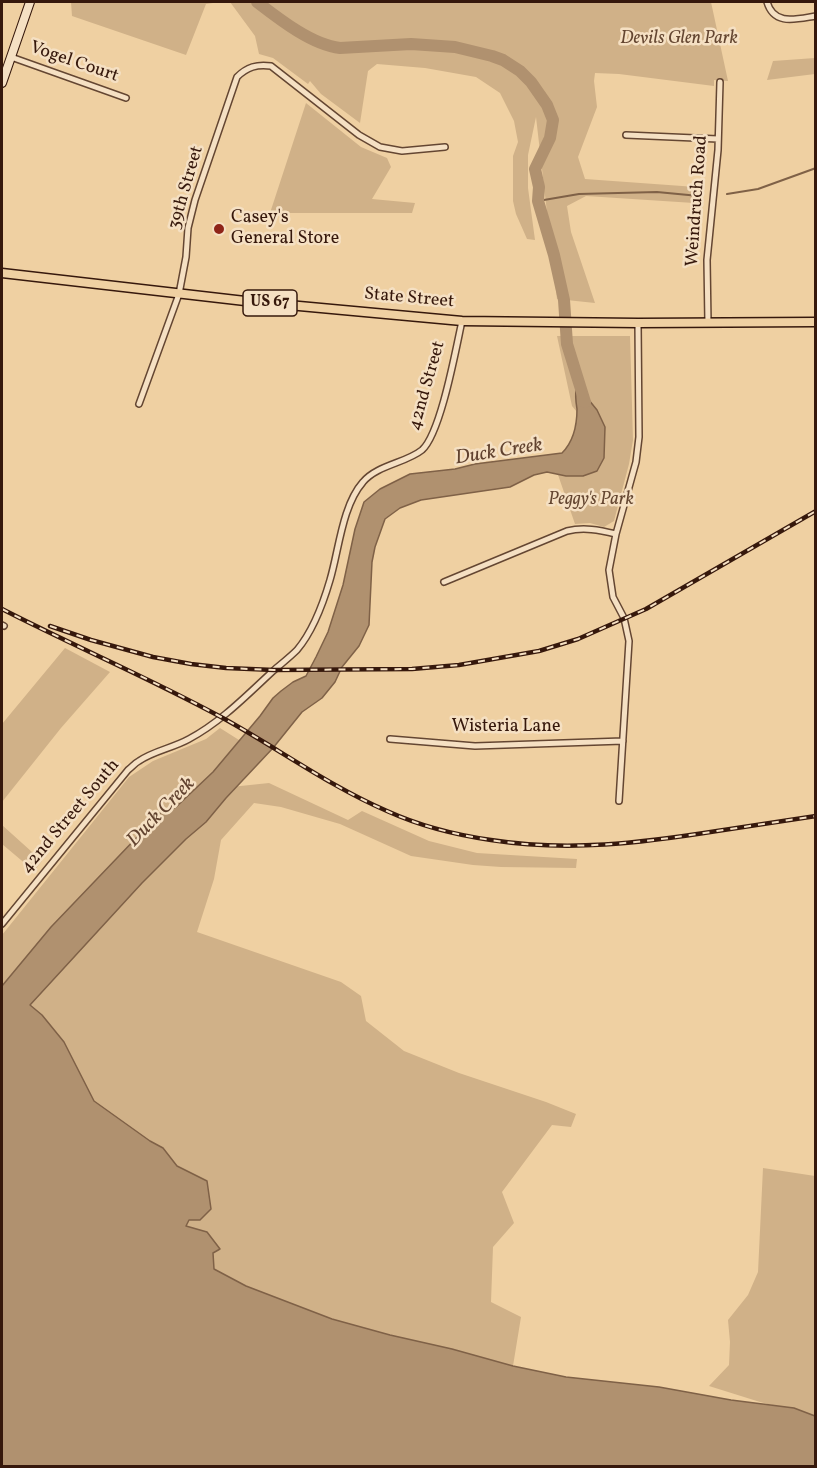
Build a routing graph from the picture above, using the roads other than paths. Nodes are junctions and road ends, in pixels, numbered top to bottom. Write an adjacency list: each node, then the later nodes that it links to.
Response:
1 (30, 2): 4 (main road)
2 (767, 2): 3 (street)
3 (816, 16)
4 (11, 57): 6 (main road); 7 (street, Vogel Court)
5 (720, 82): 9 (street, Weindruch Road)
6 (2, 83)
7 (126, 98)
8 (626, 135): 9 (street)
9 (718, 139): 16 (street, Weindruch Road)
10 (444, 147): 12 (street, 39th Street)
11 (2, 273): 12 (main road, State Street / US 67)
12 (179, 294): 13 (main road, State Street / US 67); 17 (street, 39th Street)
13 (462, 321): 15 (main road, State Street / US 67); 20 (street, 42nd Street)
14 (816, 322): 16 (main road, State Street / US 67)
15 (638, 323): 16 (main road, State Street / US 67); 18 (street)
16 (708, 323)
17 (139, 404)
18 (616, 534): 19 (street); 22 (street)
19 (444, 582)
20 (324, 596): 24 (street, 42nd Street South)
21 (390, 739): 22 (street, Wisteria Lane)
22 (623, 741): 23 (street)
23 (619, 801)
24 (2, 924)

